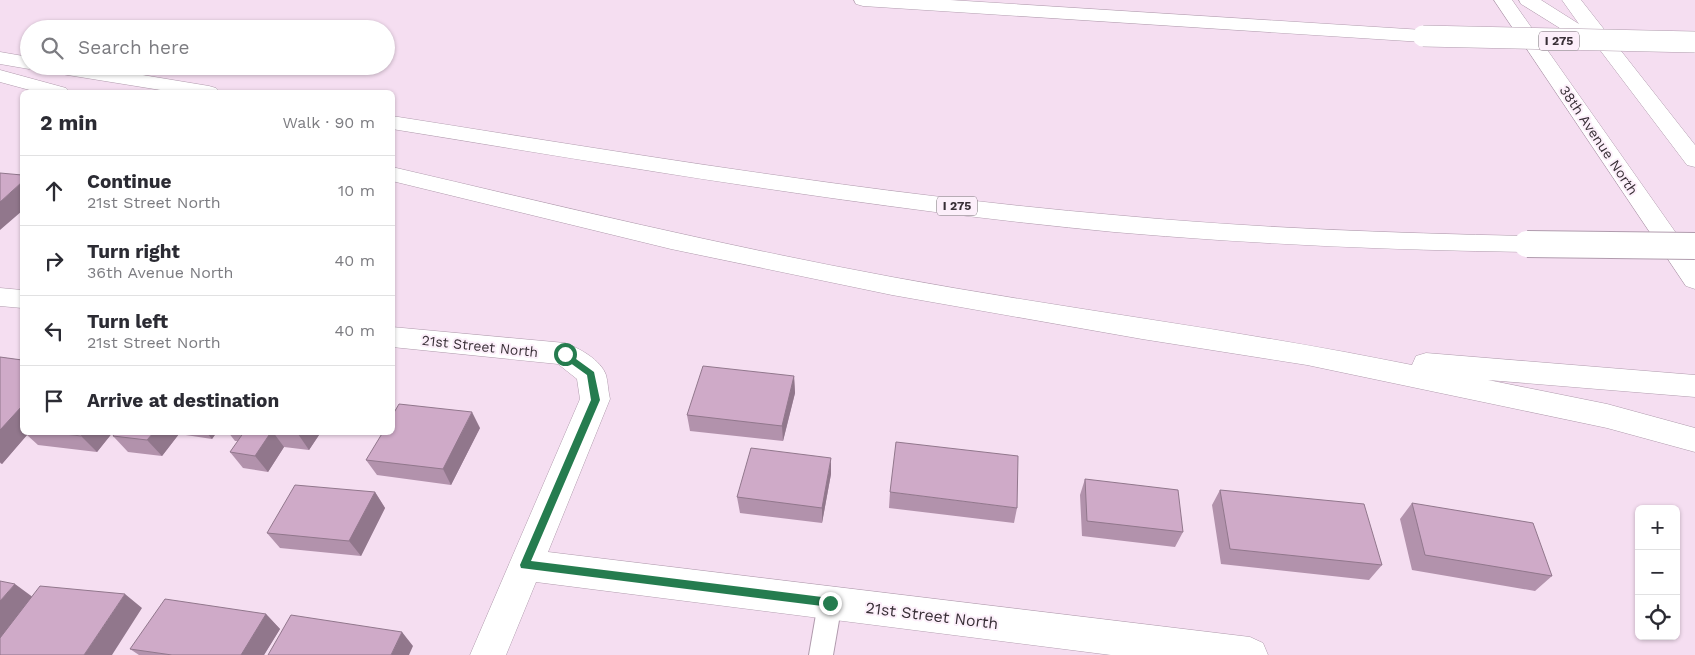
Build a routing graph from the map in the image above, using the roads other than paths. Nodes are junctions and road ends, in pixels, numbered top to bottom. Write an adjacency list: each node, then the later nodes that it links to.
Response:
1 (863, 0): 5 (main road, I 275, bridge)
2 (1503, 0): 16 (main road, 38th Avenue North)
3 (1528, 0): 6 (main road)
4 (1571, 0): 6 (main road)
5 (1695, 42)
6 (1610, 51): 14 (main road)
7 (0, 58): 8 (main road)
8 (20, 61)
9 (104, 75): 12 (main road)
10 (0, 76): 11 (main road)
11 (52, 90)
12 (197, 90)
13 (395, 123): 17 (main road, I 275, bridge)
14 (1695, 160)
15 (395, 175): 23 (main road)
16 (1640, 200): 18 (main road); 19 (main road, 38th Avenue North)
17 (1695, 246)
18 (1695, 255)
19 (1695, 280)
20 (0, 297): 21 (main road)
21 (20, 299)
22 (395, 337): 26 (main road, 21st Street North)
23 (1307, 354): 24 (main road); 25 (main road)
24 (1695, 386)
25 (1695, 440)
26 (525, 565): 27 (main road, 21st Street North); 28 (main road)
27 (830, 603): 29 (lane); 30 (main road, 21st Street North)
28 (488, 655)
29 (821, 655)
30 (1250, 655)

